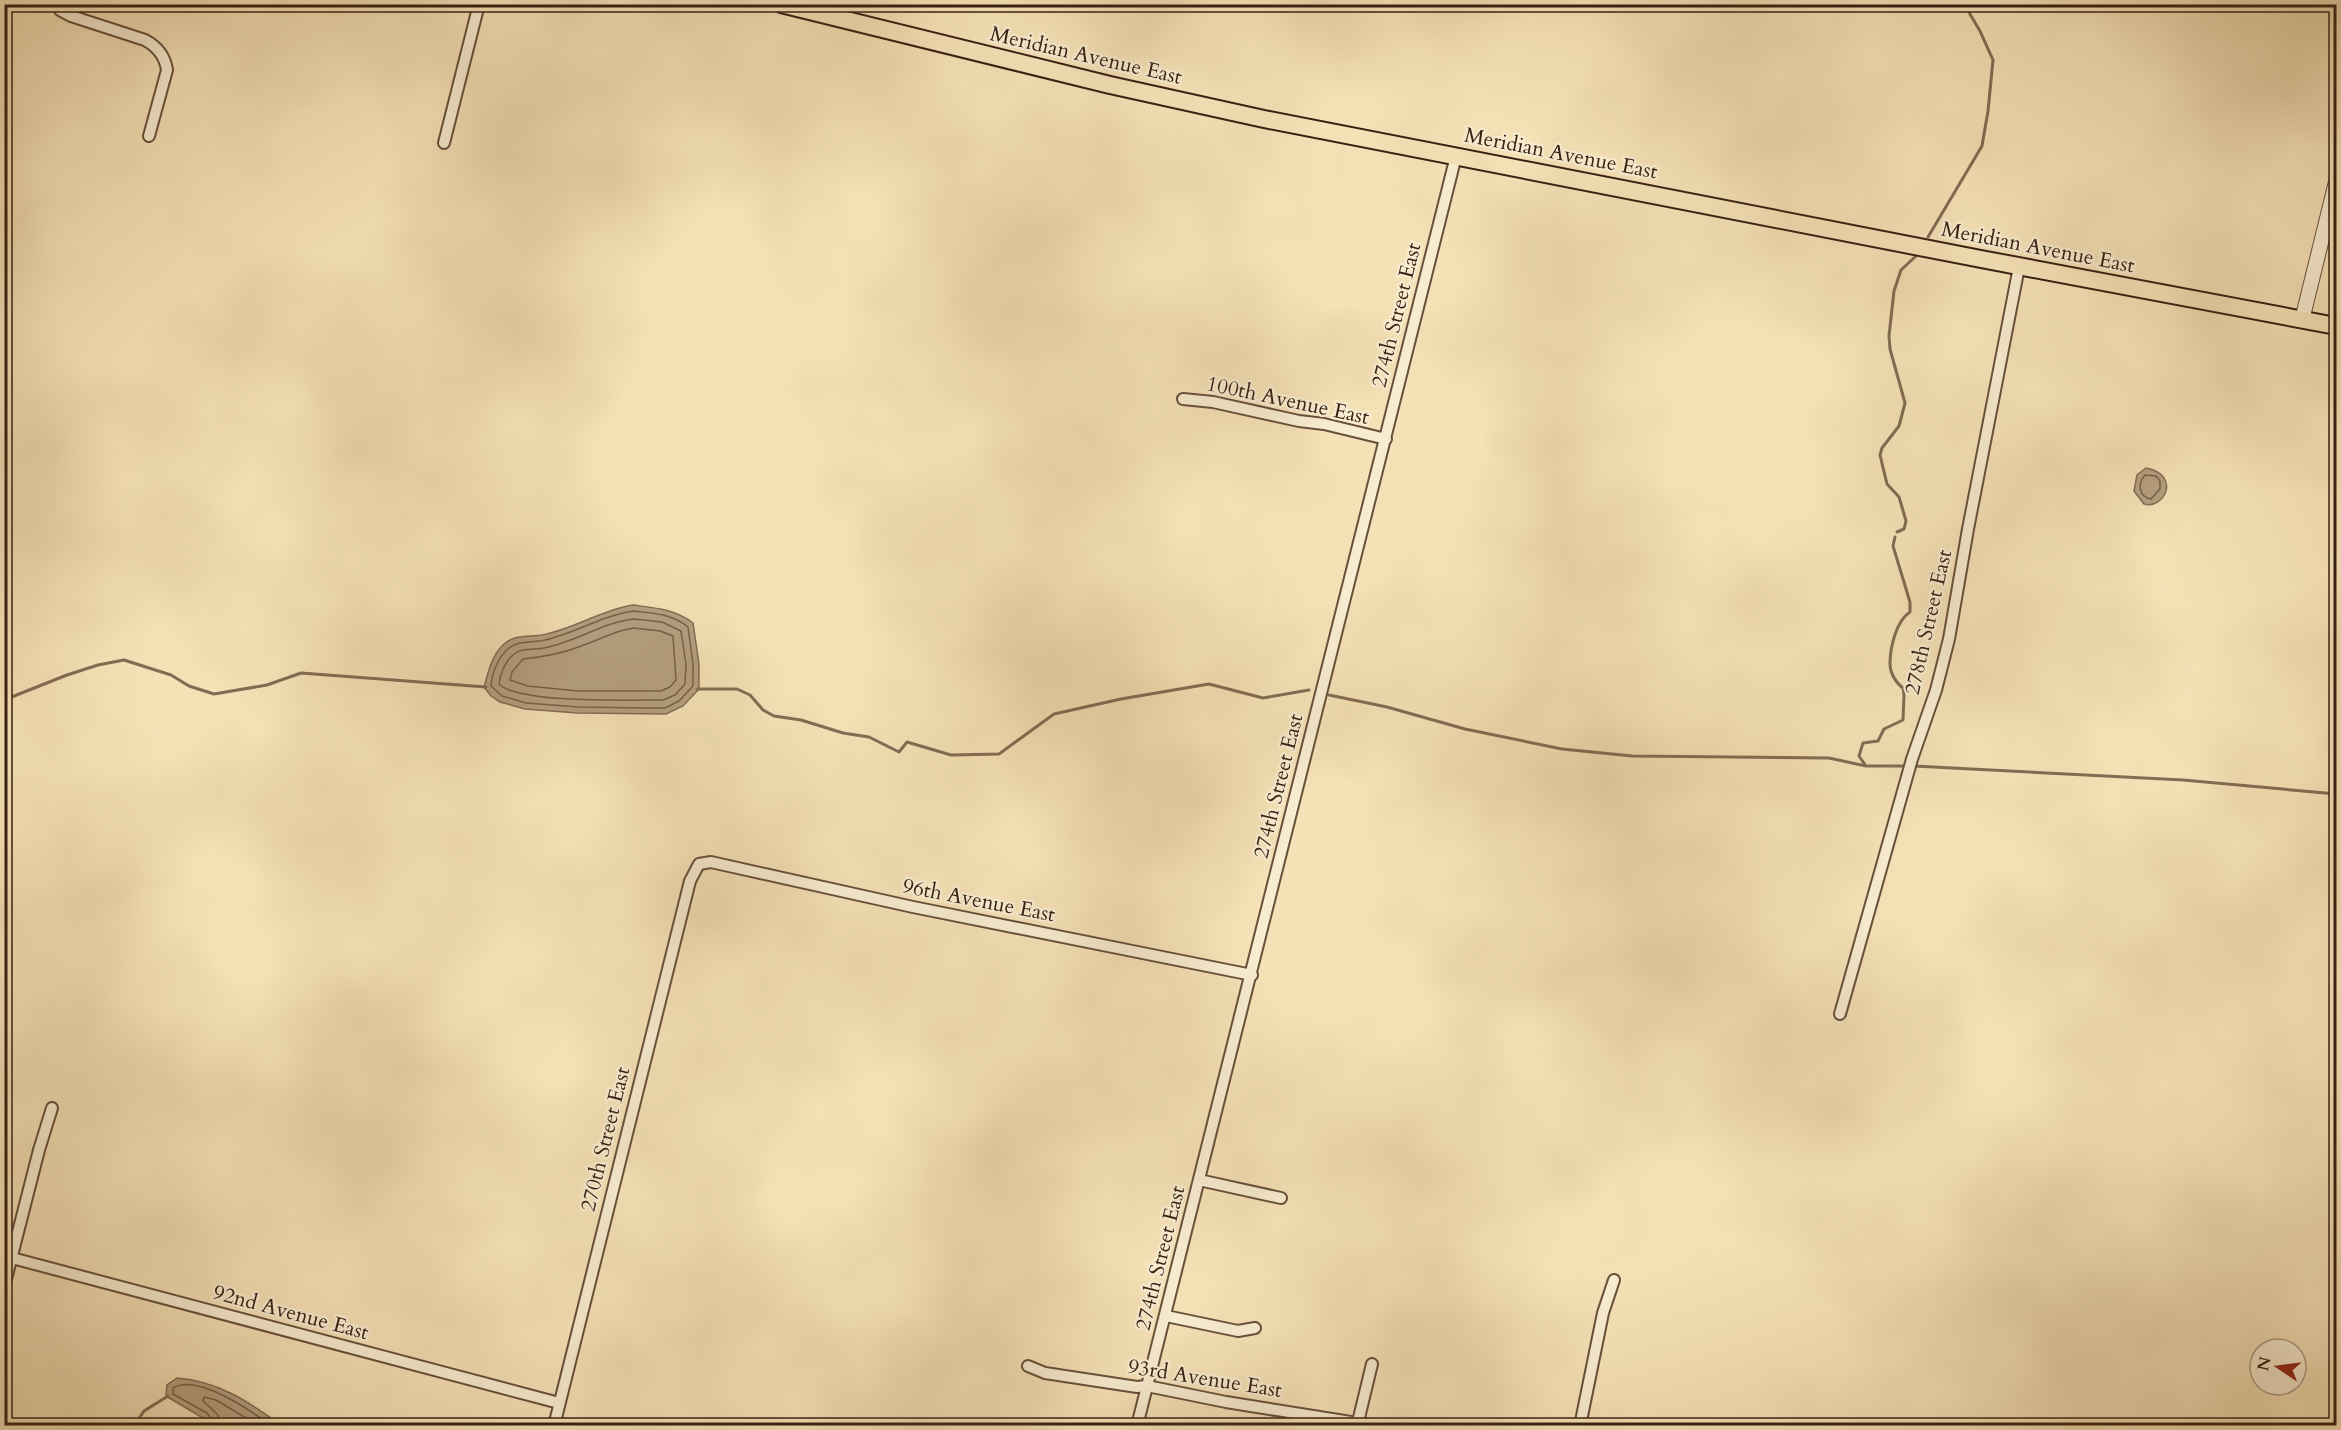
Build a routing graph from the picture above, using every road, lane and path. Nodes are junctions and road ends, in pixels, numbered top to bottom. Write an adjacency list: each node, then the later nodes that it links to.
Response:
1 (57, 4): 4 (street)
2 (479, 4): 5 (street)
3 (781, 4): 6 (main road, Meridian Avenue East)
4 (149, 136)
5 (444, 143)
6 (1456, 156): 8 (main road, Meridian Avenue East); 12 (street, 274th Street East)
7 (2337, 182): 9 (street)
8 (2019, 267): 9 (main road, Meridian Avenue East); 15 (street, 278th Street East)
9 (2302, 320): 10 (main road, Meridian Avenue East)
10 (2337, 326)
11 (1183, 399): 12 (street, 100th Avenue East)
12 (1386, 439): 14 (street, 274th Street East)
13 (699, 864): 14 (street, 96th Avenue East); 27 (street, 270th Street East)
14 (1252, 975): 17 (street, 274th Street East)
15 (1840, 1014)
16 (52, 1108): 19 (street)
17 (1199, 1180): 18 (street); 22 (street, 274th Street East)
18 (1281, 1198)
19 (12, 1258): 21 (street); 27 (street, 92nd Avenue East)
20 (1614, 1280): 32 (street)
21 (4, 1287)
22 (1166, 1316): 23 (street); 26 (street, 274th Street East)
23 (1256, 1328)
24 (1372, 1364): 28 (street)
25 (1028, 1366): 26 (street, 93rd Avenue East)
26 (1147, 1386): 28 (street, 93rd Avenue East); 30 (street, 274th Street East)
27 (560, 1404): 29 (street, 270th Street East)
28 (1358, 1422): 31 (street, 93rd Avenue East)
29 (554, 1425)
30 (1137, 1425)
31 (1376, 1425)
32 (1580, 1425)

